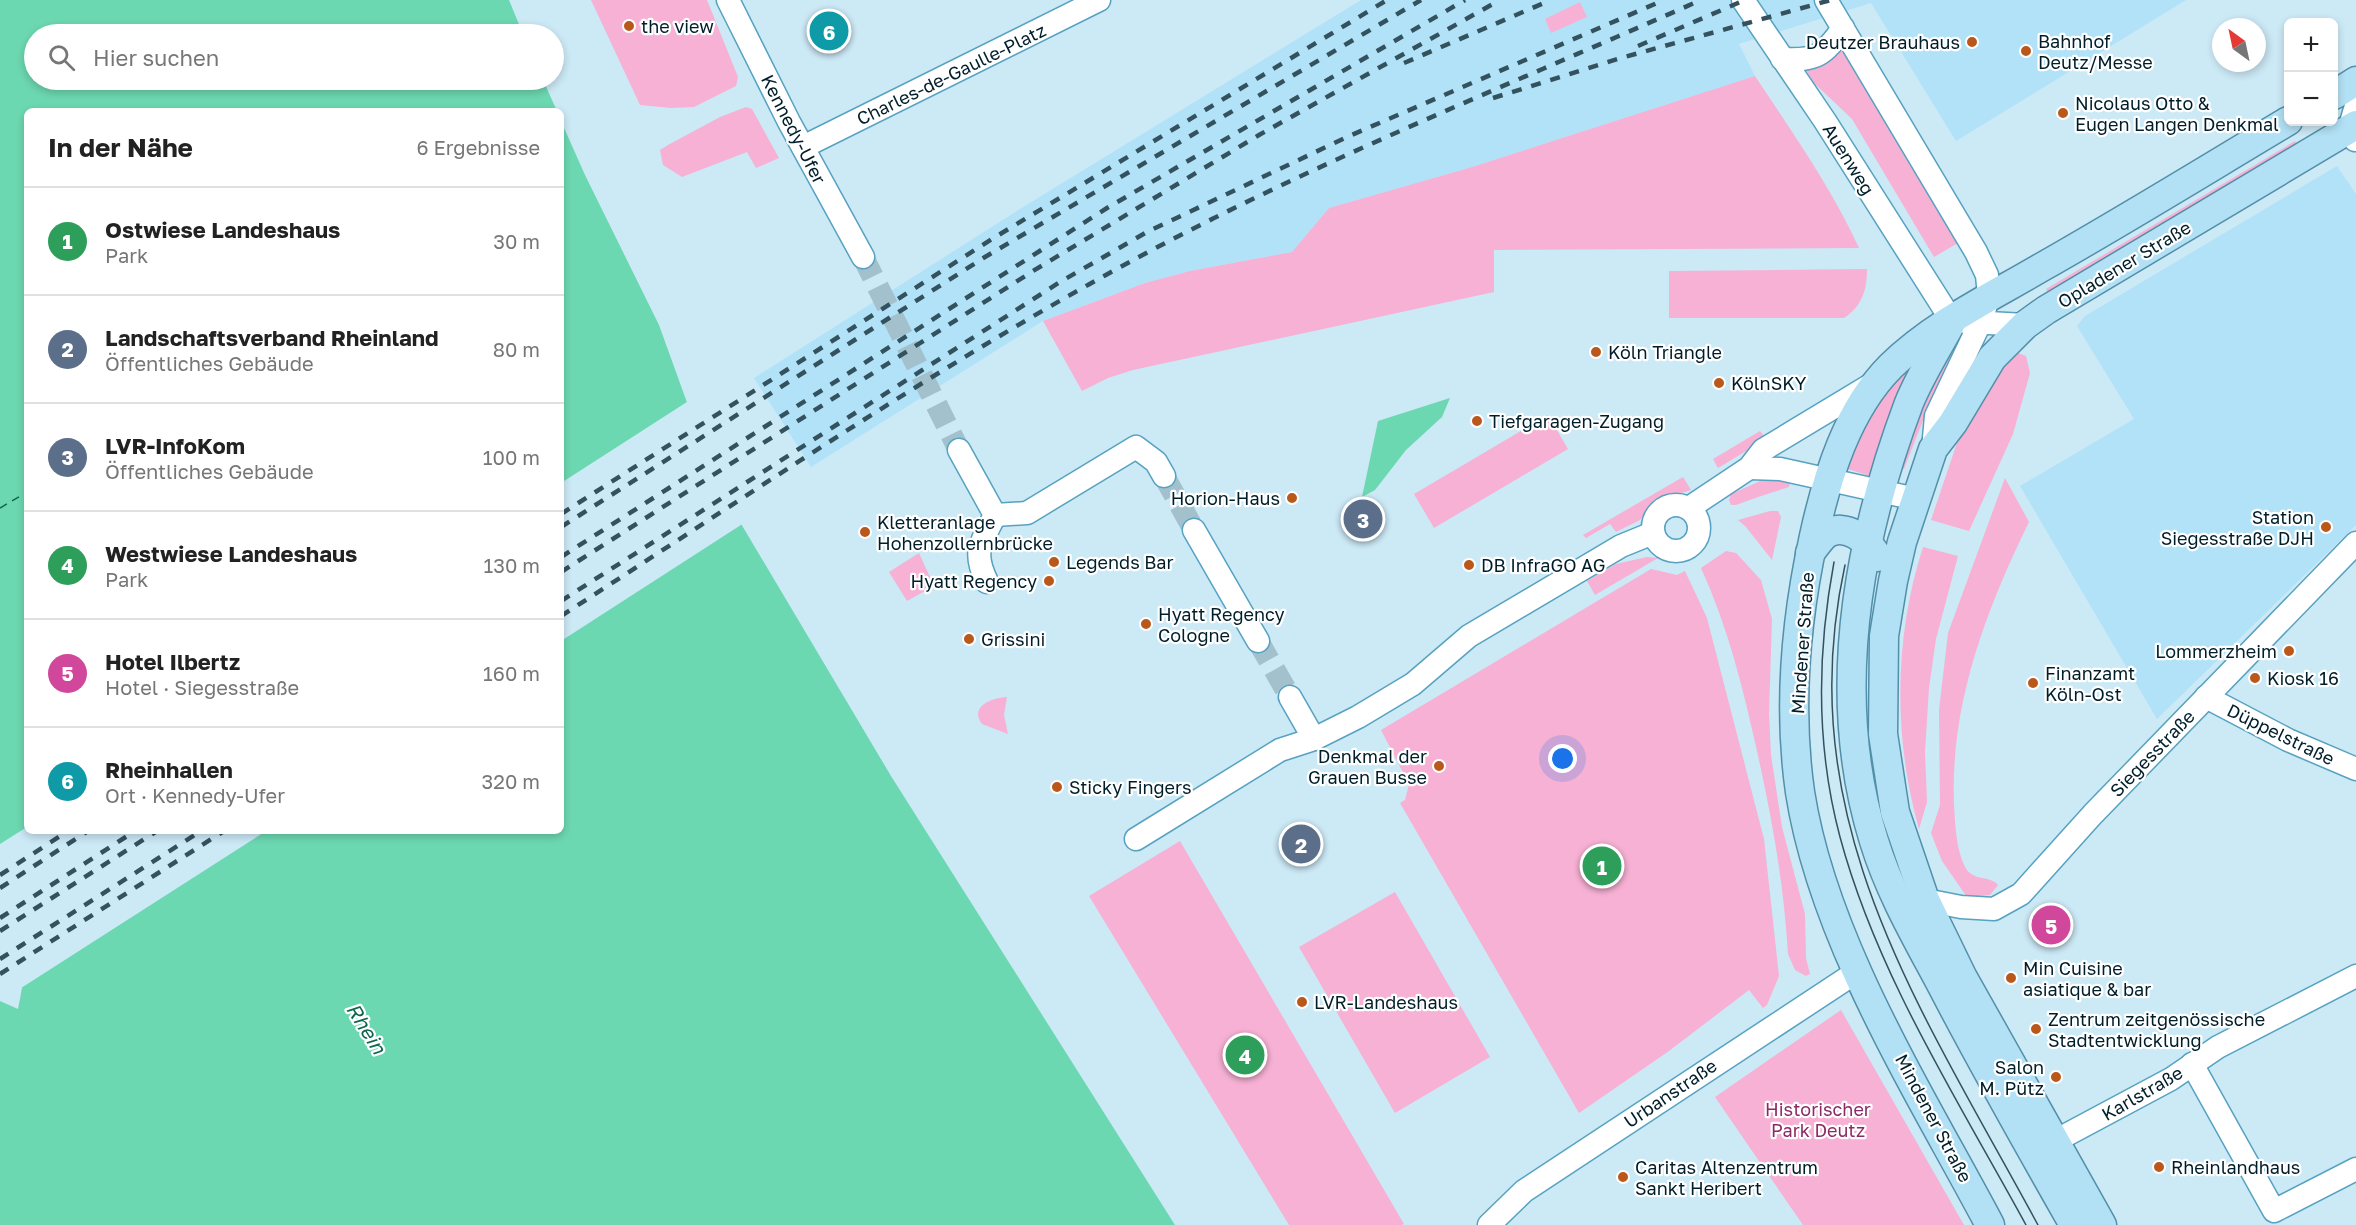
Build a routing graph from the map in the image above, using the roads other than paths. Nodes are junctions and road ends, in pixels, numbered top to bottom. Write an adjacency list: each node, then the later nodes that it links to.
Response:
1 (728, 0): 11 (street, Kennedy-Ufer)
2 (1099, 0): 11 (street, Charles-de-Gaulle-Platz)
3 (1743, 0): 6 (street, Auenweg)
4 (1826, 0): 5 (street)
5 (1843, 28): 6 (street); 13 (street)
6 (1782, 59): 14 (street, Auenweg)
7 (2356, 81): 8 (main road)
8 (2338, 92)
9 (2284, 124): 13 (main road)
10 (2354, 125): 15 (main road, Opladener Straße)
11 (803, 147): 12 (street, Kennedy-Ufer)
12 (863, 258)
13 (1984, 310): 14 (main road, Mindener Straße); 15 (street); 17 (street)
14 (1952, 321): 16 (main road, Mindener Straße); 22 (main road, Mindener Straße)
15 (2025, 325): 17 (main road, Opladener Straße)
16 (1878, 381): 19 (street); 21 (main road, Mindener Straße)
17 (1933, 449): 23 (main road)
18 (960, 450): 25 (street)
19 (1749, 468): 21 (street); 24 (street)
20 (1164, 476): 25 (street)
21 (1829, 481): 22 (street); 30 (main road, Mindener Straße)
22 (1880, 491): 23 (street); 28 (main road, Mindener Straße)
23 (1916, 499): 31 (main road)
24 (1689, 508): 27 (street); 27 (street)
25 (995, 516): 32 (street)
26 (1194, 530): 33 (street)
27 (1653, 532): 36 (street)
28 (1868, 541): 30 (main road); 31 (main road); 47 (main road, Mindener Straße)
29 (2356, 543): 35 (street, Siegesstraße)
30 (1810, 553): 40 (main road, Mindener Straße)
31 (1893, 580): 39 (main road)
32 (987, 582)
33 (1258, 641)
34 (1290, 697): 36 (street)
35 (2206, 697): 37 (street, Düppelstraße); 39 (street, Siegesstraße)
36 (1314, 739): 38 (street)
37 (2356, 769)
38 (1136, 839)
39 (1925, 900): 43 (main road)
40 (1858, 971): 45 (street, Urbanstraße); 46 (main road, Mindener Straße)
41 (2356, 976): 42 (street, Karlstraße)
42 (2192, 1064): 43 (street, Karlstraße); 44 (street)
43 (2055, 1141): 48 (main road)
44 (2356, 1169)
45 (1489, 1225)
46 (1990, 1225)
47 (2074, 1225)
48 (2102, 1225)

